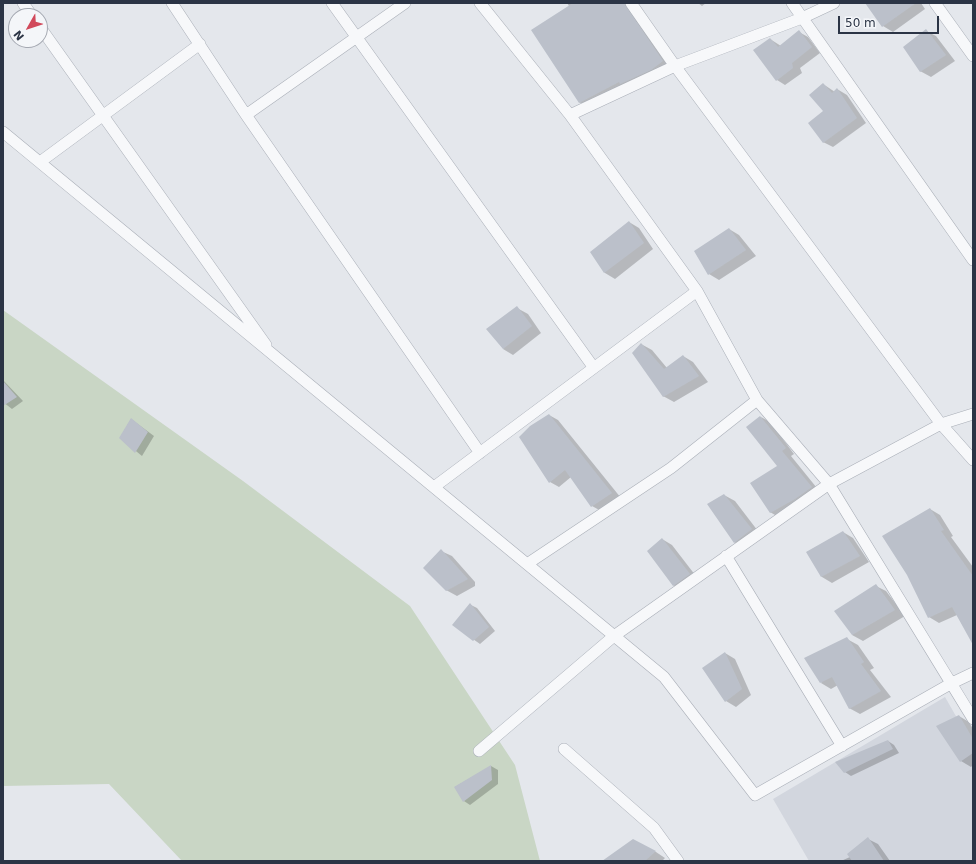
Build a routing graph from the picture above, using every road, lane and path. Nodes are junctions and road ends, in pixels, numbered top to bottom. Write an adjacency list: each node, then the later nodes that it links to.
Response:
1 (172, 3): 12 (street)
2 (332, 3): 10 (street)
3 (406, 3): 10 (street)
4 (480, 3): 16 (street)
5 (631, 3): 14 (street)
6 (792, 3): 9 (street)
7 (834, 3): 9 (street)
8 (935, 3): 13 (street)
9 (802, 18): 14 (street); 20 (street)
10 (357, 37): 15 (street); 23 (street)
11 (48, 38): 17 (street)
12 (200, 44): 15 (street); 17 (street)
13 (973, 56)
14 (676, 66): 16 (street); 26 (street)
15 (246, 115): 27 (street)
16 (570, 115): 21 (street)
17 (103, 116): 19 (street); 22 (street)
18 (3, 132): 19 (street)
19 (40, 162): 22 (street)
20 (973, 260)
21 (697, 291): 23 (street); 24 (street)
22 (276, 358): 30 (street)
23 (594, 368): 27 (street)
24 (757, 400): 29 (street); 32 (street)
25 (973, 414): 26 (street)
26 (941, 424): 28 (street); 29 (street)
27 (480, 453): 30 (street)
28 (973, 460)
29 (829, 484): 31 (street); 35 (street)
30 (434, 487): 32 (street)
31 (726, 556): 33 (street); 37 (street)
32 (527, 564): 33 (street)
33 (614, 636): 37 (street); 39 (street)
34 (973, 673): 35 (street)
35 (952, 683): 36 (street); 37 (street)
36 (973, 719)
37 (842, 746)
38 (564, 749): 40 (street)
39 (478, 751)
40 (678, 861)

